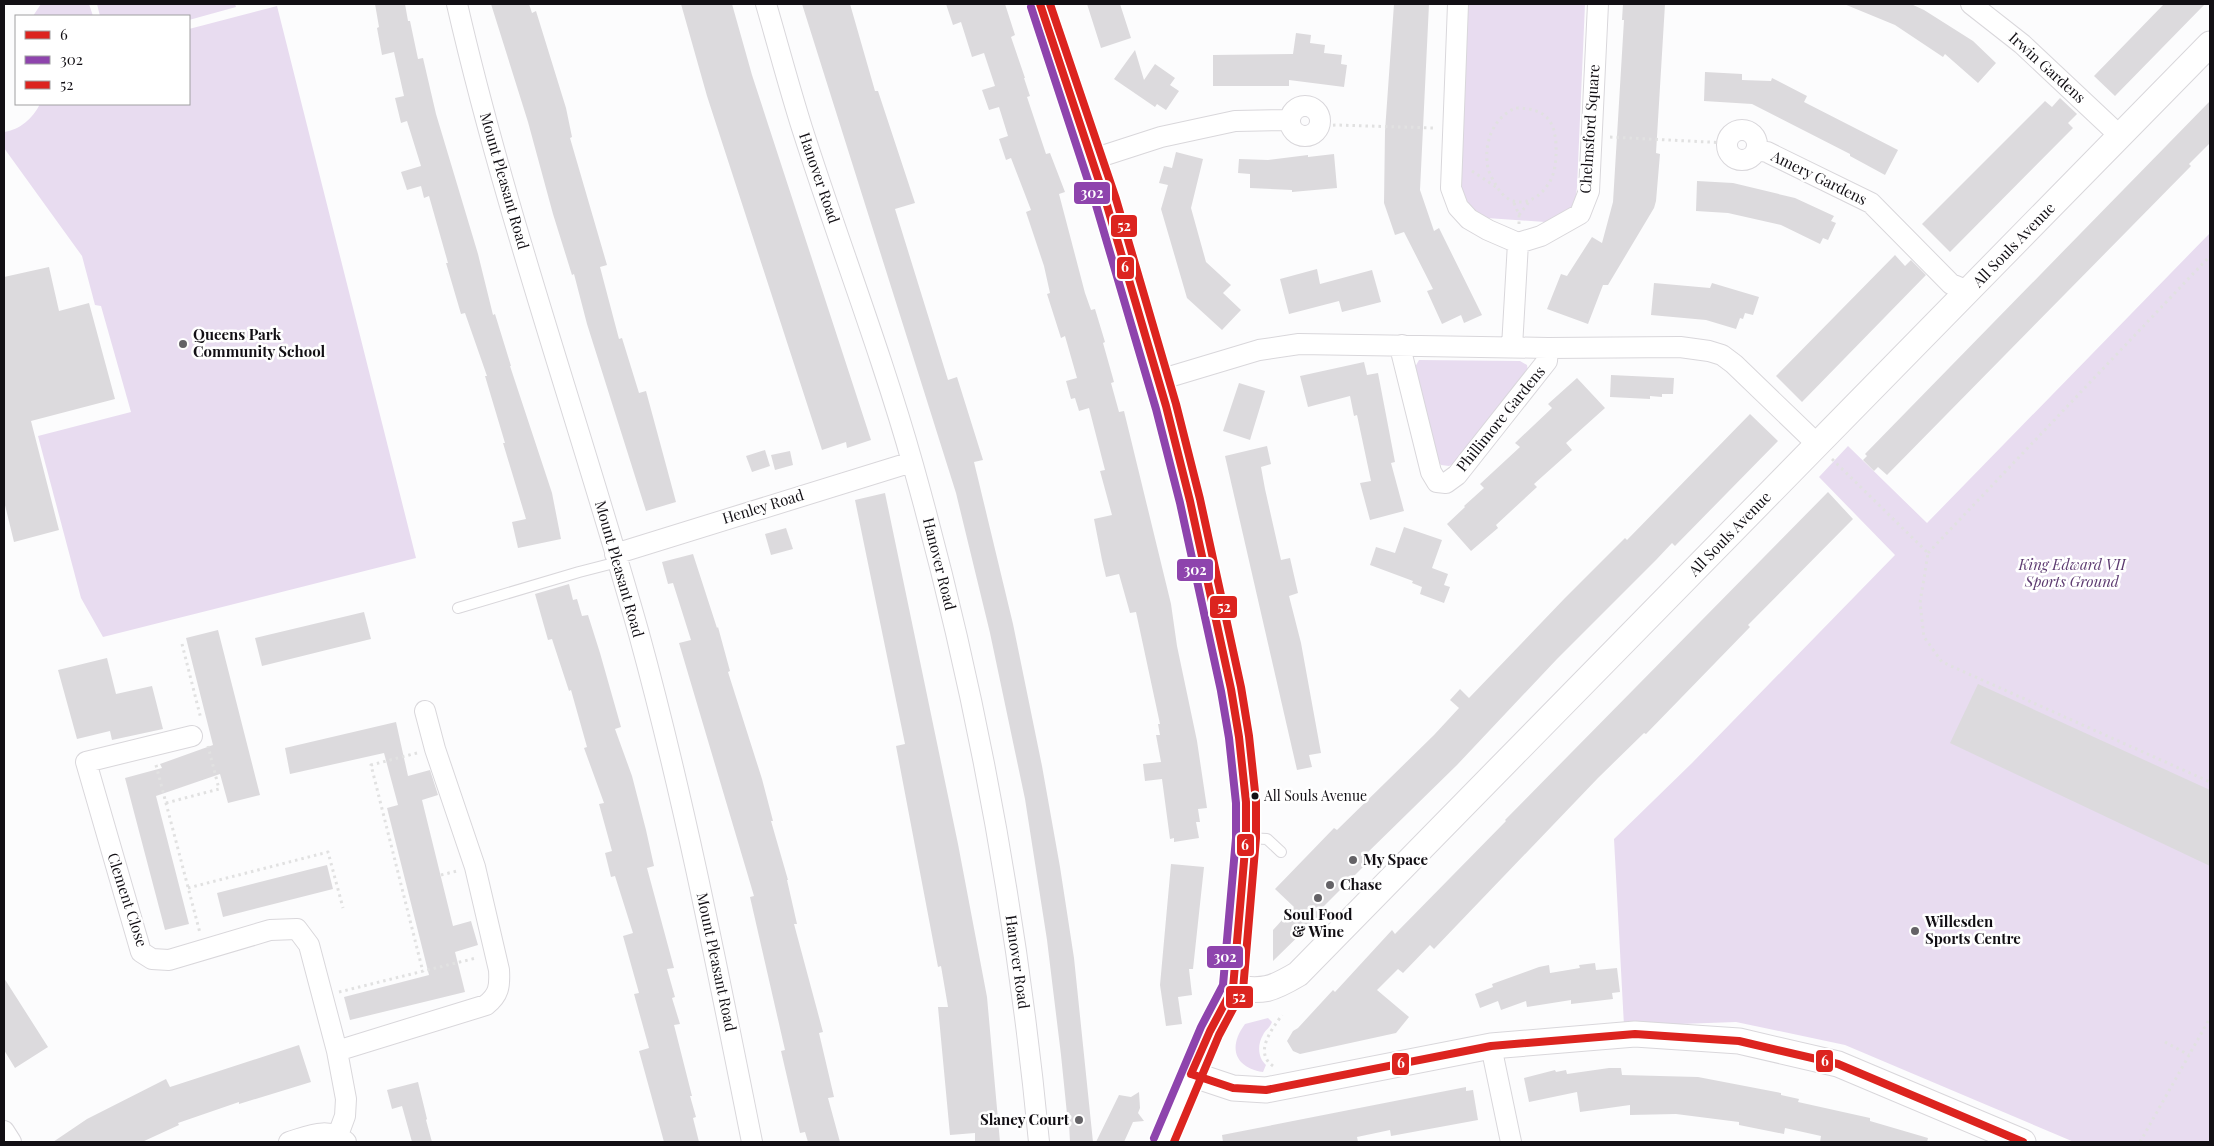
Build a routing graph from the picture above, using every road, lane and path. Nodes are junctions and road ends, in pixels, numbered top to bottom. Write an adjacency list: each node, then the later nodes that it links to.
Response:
1 (457, 4): 30 (street, Mount Pleasant Road)
2 (766, 4): 28 (street, Hanover Road)
3 (1040, 4): 13 (street)
4 (1458, 4): 9 (street)
5 (1598, 4): 11 (street, Chelmsford Square)
6 (1971, 4): 10 (street, Irwin Gardens)
7 (2210, 44): 10 (street, All Souls Avenue)
8 (1320, 126): 9 (path); 13 (street)
9 (1453, 129): 20 (street)
10 (2120, 136): 22 (street, All Souls Avenue)
11 (1592, 137): 12 (path); 20 (street, Chelmsford Square)
12 (1727, 143): 22 (street, Amery Gardens)
13 (1093, 159): 26 (street)
14 (1472, 172): 15 (path)
15 (1497, 187): 16 (path); 17 (path)
16 (1529, 202): 17 (path); 18 (path)
17 (1514, 203): 18 (path)
18 (1518, 216): 19 (path)
19 (1519, 220)
20 (1518, 243): 24 (street)
21 (2210, 256): 29 (path)
22 (1968, 291): 27 (street, All Souls Avenue)
23 (1402, 345): 24 (street, Phillimore Gardens); 25 (street, Phillimore Gardens); 26 (street, Phillimore Gardens)
24 (1512, 347): 25 (street, Phillimore Gardens)
25 (1548, 348): 27 (street, Phillimore Gardens)
26 (1159, 380): 37 (street)
27 (1824, 451): 29 (path); 46 (street, All Souls Avenue)
28 (912, 462): 30 (street, Henley Road); 61 (street, Hanover Road)
29 (1928, 553): 36 (path)
30 (616, 558): 31 (lane); 60 (street, Mount Pleasant Road)
31 (458, 608)
32 (425, 711): 34 (street)
33 (200, 743): 43 (street, Clement Close)
34 (435, 749): 40 (path); 44 (street)
35 (154, 760): 41 (path)
36 (2210, 782)
37 (1246, 838): 38 (lane); 46 (street)
38 (1281, 852)
39 (406, 884): 40 (path)
40 (401, 885): 45 (path)
41 (188, 888): 42 (path); 43 (path)
42 (343, 908)
43 (204, 948): 52 (street, Clement Close)
44 (495, 954): 45 (path); 52 (street)
45 (423, 972): 47 (path)
46 (1233, 988): 55 (street)
47 (339, 992)
48 (1282, 1015): 54 (path)
49 (2210, 1018): 53 (path)
50 (2165, 1042): 53 (path)
51 (1491, 1046): 55 (street); 63 (street); 64 (street)
52 (337, 1051): 57 (street, Clement Close)
53 (2190, 1055): 65 (path)
54 (1276, 1068)
55 (1191, 1074): 62 (street)
56 (4, 1131): 58 (street)
57 (342, 1138): 59 (street)
58 (11, 1142)
59 (289, 1142)
60 (752, 1142)
61 (1038, 1142)
62 (1164, 1142)
63 (1511, 1142)
64 (2023, 1142)
65 (2140, 1142)

